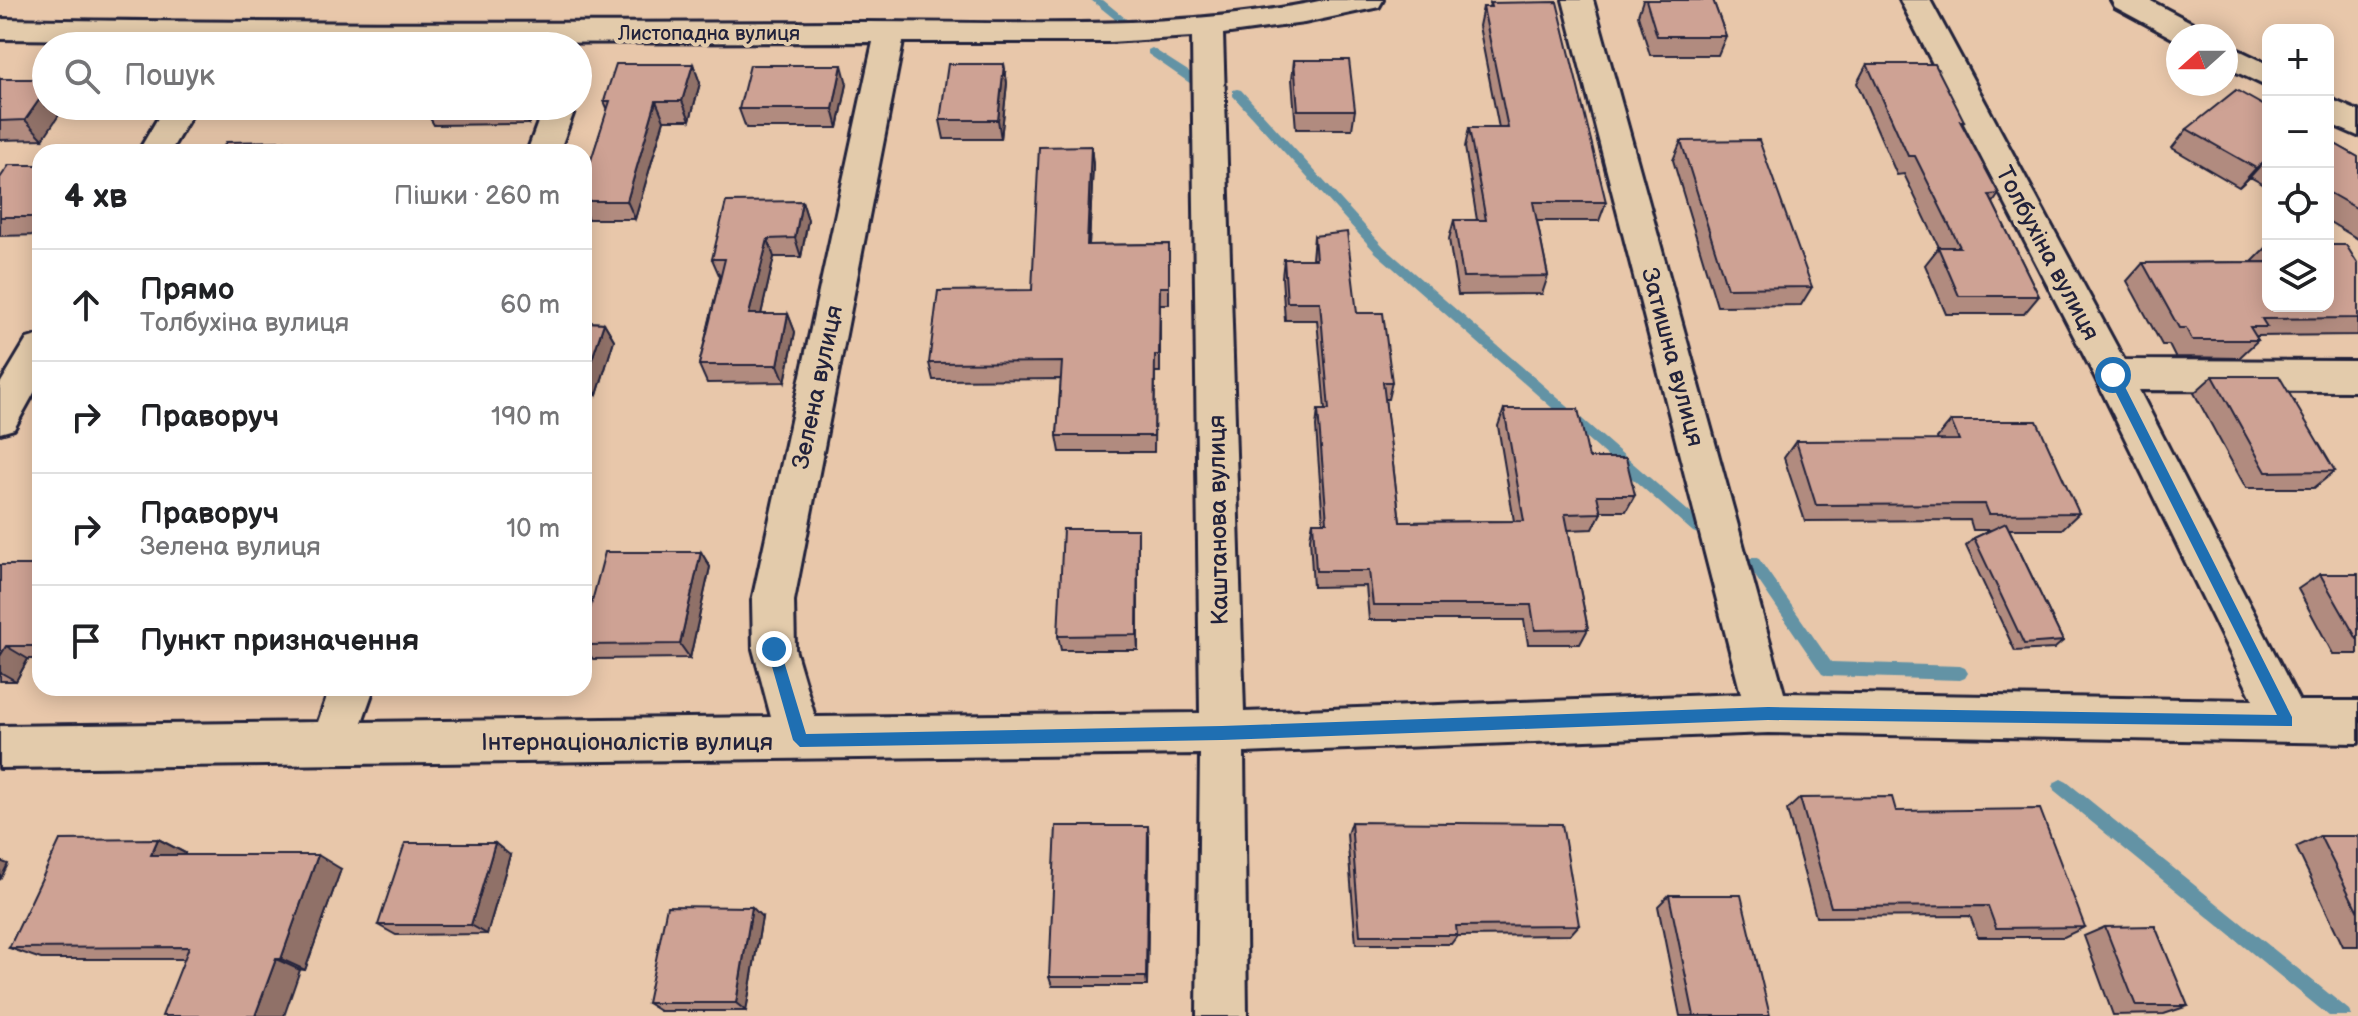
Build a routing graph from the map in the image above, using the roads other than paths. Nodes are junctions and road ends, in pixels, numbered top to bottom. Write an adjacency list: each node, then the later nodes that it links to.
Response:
1 (246, 0): 11 (street)
2 (600, 0): 12 (street)
3 (1368, 0): 7 (street, Листопадна вулиця)
4 (1578, 0): 28 (street, Затишна вулиця)
5 (1915, 0): 24 (street, Толбухіна вулиця)
6 (2126, 0): 8 (street)
7 (1199, 12): 13 (street, Листопадна вулиця); 31 (street, Каштанова вулиця)
8 (2171, 24)
9 (0, 29): 10 (street, Листопадна вулиця)
10 (66, 32)
11 (225, 32)
12 (587, 32)
13 (890, 32): 14 (street, Листопадна вулиця); 32 (street, Зелена вулиця)
14 (592, 45)
15 (2238, 61): 16 (street)
16 (2262, 74)
17 (2334, 112): 20 (street)
18 (173, 120): 21 (street)
19 (555, 120): 22 (street)
20 (2358, 125)
21 (159, 144)
22 (546, 144)
23 (32, 363): 26 (street)
24 (2113, 375): 25 (street); 29 (street, Толбухіна вулиця)
25 (2358, 376)
26 (0, 418)
27 (349, 696): 33 (street)
28 (1768, 713): 29 (street, Інтернаціоналістів вулиця); 31 (street, Інтернаціоналістів вулиця)
29 (2287, 722): 30 (street, Інтернаціоналістів вулиця)
30 (2358, 722)
31 (1222, 733): 32 (street, Інтернаціоналістів вулиця); 35 (street, Каштанова вулиця)
32 (800, 740): 33 (street, Інтернаціоналістів вулиця)
33 (332, 744): 34 (street, Інтернаціоналістів вулиця)
34 (0, 747)
35 (1222, 1016)

